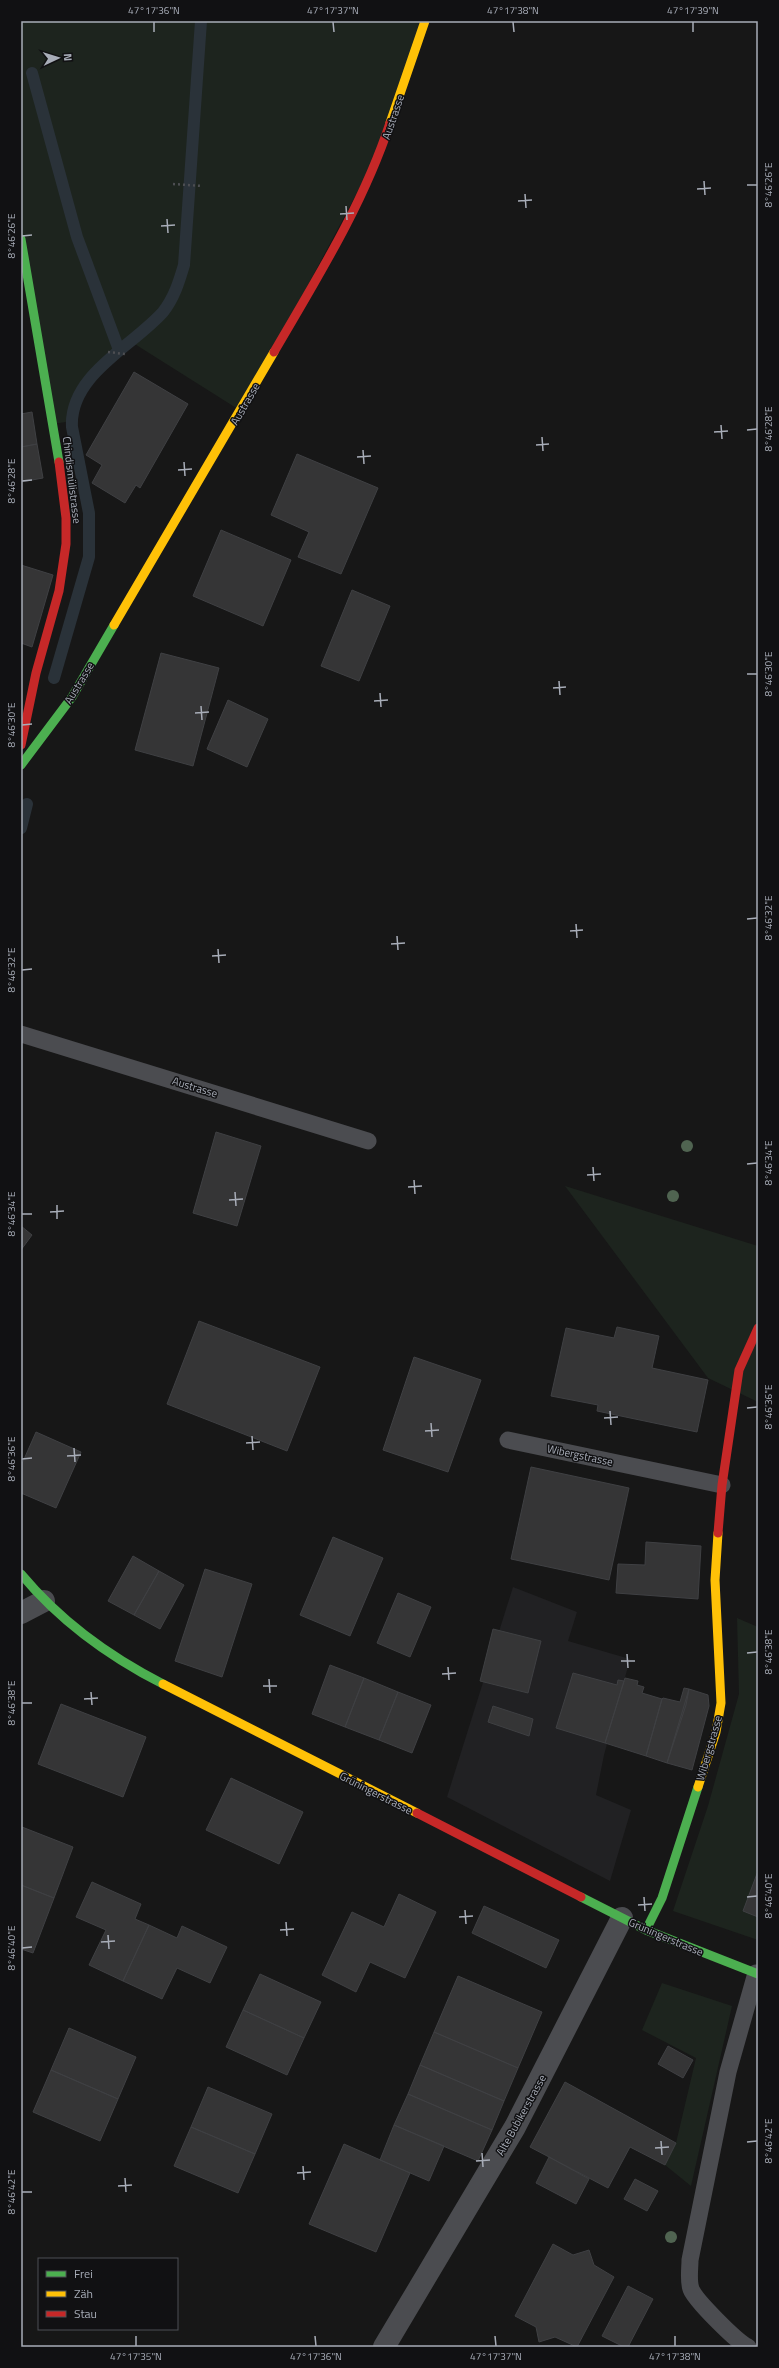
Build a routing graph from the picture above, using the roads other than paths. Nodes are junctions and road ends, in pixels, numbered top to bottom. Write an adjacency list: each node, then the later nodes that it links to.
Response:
1 (424, 21): 4 (street, Austrasse)
2 (21, 239): 3 (street, Chindismülistrasse)
3 (21, 746)
4 (21, 765)
5 (21, 1034): 6 (lane, Austrasse)
6 (368, 1141)
7 (758, 1328): 9 (street, Wibergstrasse)
8 (508, 1440): 9 (lane, Wibergstrasse)
9 (722, 1485): 14 (street, Wibergstrasse)
10 (21, 1574): 11 (street, Grüningerstrasse)
11 (44, 1601): 12 (street); 13 (street, Grüningerstrasse)
12 (21, 1613)
13 (622, 1918): 14 (street, Grüningerstrasse); 16 (street, Alte Bubikerstrasse)
14 (646, 1930): 15 (street, Grüningerstrasse)
15 (757, 1973): 17 (lane, Grüningerstrasse)
16 (384, 2347)
17 (748, 2347)

